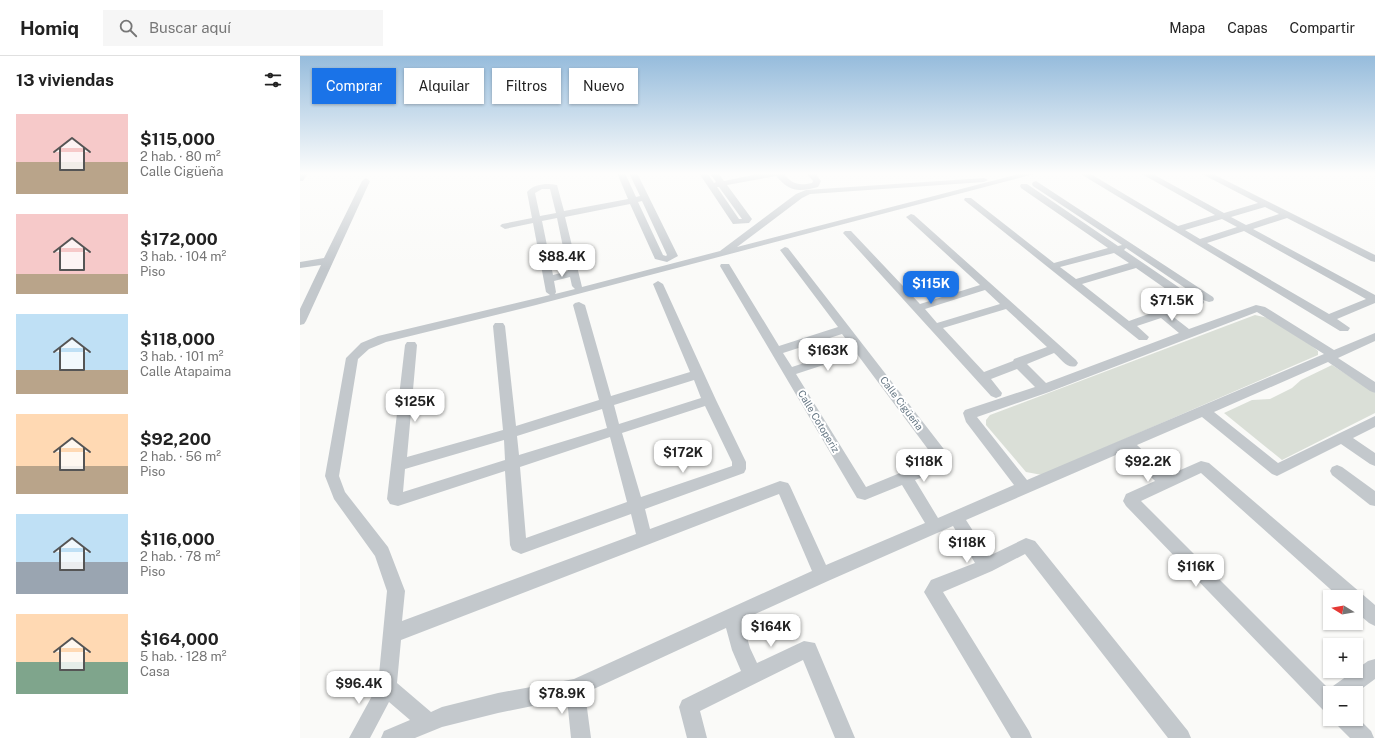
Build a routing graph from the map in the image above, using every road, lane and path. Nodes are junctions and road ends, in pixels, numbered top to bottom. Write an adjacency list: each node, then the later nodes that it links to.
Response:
1 (354, 205): 32 (street)
2 (533, 205): 22 (street)
3 (558, 205): 19 (street)
4 (614, 205): 19 (street)
5 (636, 205): 6 (street)
6 (650, 205)
7 (725, 205): 8 (street)
8 (737, 205)
9 (789, 205): 33 (street)
10 (934, 205): 33 (street)
11 (974, 205): 36 (street)
12 (1052, 205): 29 (street)
13 (1071, 205): 28 (street)
14 (1136, 205): 25 (street)
15 (1202, 205): 21 (street)
16 (1261, 205): 21 (street)
17 (1266, 205): 18 (street)
18 (1287, 214): 24 (street); 31 (street)
19 (560, 215): 22 (street); 37 (street)
20 (911, 216): 43 (street)
21 (1222, 216): 24 (street); 25 (street)
22 (536, 220): 23 (street); 38 (street)
23 (505, 226)
24 (1244, 228): 27 (street); 45 (street)
25 (1177, 229): 27 (street)
26 (848, 233): 50 (street)
27 (1199, 242): 52 (street)
28 (1128, 246): 29 (street); 47 (street)
29 (1115, 249): 34 (street); 36 (street)
30 (785, 250): 58 (street, Calle Cigüeña)
31 (1375, 259)
32 (328, 261): 35 (street); 53 (street)
33 (722, 261): 41 (street); 65 (street, Calle Cotoperiz)
34 (1137, 264): 39 (street); 47 (street)
35 (300, 265)
36 (1053, 266): 39 (street)
37 (574, 273): 38 (street); 42 (street)
38 (548, 279): 44 (street)
39 (1075, 283): 54 (street)
40 (658, 284): 70 (street)
41 (602, 285): 42 (street); 46 (street)
42 (577, 286): 44 (street)
43 (988, 286): 49 (street); 50 (street)
44 (551, 292): 46 (street)
45 (1375, 299): 52 (street)
46 (532, 303): 101 (street)
47 (1194, 303): 51 (street)
48 (580, 305): 76 (street)
49 (1009, 305): 56 (street); 63 (street)
50 (918, 308): 56 (street)
51 (1161, 313): 54 (street); 59 (street)
52 (1328, 318): 57 (street)
53 (300, 321)
54 (1128, 325): 60 (street)
55 (499, 326): 80 (street)
56 (935, 327): 71 (street)
57 (1344, 328)
58 (845, 329): 64 (street, Calle Cigüeña); 65 (street)
59 (1188, 334): 66 (street); 73 (street)
60 (1143, 337)
61 (1375, 337): 66 (street)
62 (411, 345): 85 (street)
63 (1056, 348): 67 (street); 68 (street)
64 (860, 349): 69 (street); 87 (street, Calle Cigüeña)
65 (776, 351): 69 (street, Calle Cotoperiz)
66 (1332, 356): 72 (street); 77 (street)
67 (1018, 362): 71 (street); 73 (street)
68 (1072, 363)
69 (789, 372): 87 (street, Calle Cotoperiz)
70 (697, 374): 75 (street); 76 (street)
71 (982, 378): 74 (street)
72 (1375, 388)
73 (1044, 389): 89 (street)
74 (996, 393)
75 (709, 400): 79 (street); 91 (street)
76 (606, 403): 79 (street); 80 (street)
77 (1204, 411): 81 (street); 82 (street)
78 (1375, 421): 81 (street)
79 (614, 429): 84 (street); 91 (street)
80 (510, 433): 84 (street); 85 (street)
81 (1342, 438): 83 (street)
82 (1127, 444): 88 (street); 89 (street)
83 (1375, 460)
84 (512, 462): 85 (street); 91 (street)
85 (398, 465)
86 (1337, 471): 90 (street)
87 (905, 477): 93 (street)
88 (1166, 482): 97 (street); 107 (street)
89 (1025, 488): 92 (street)
90 (1372, 493)
91 (636, 505): 94 (street)
92 (956, 518): 93 (street); 95 (street)
93 (935, 526): 96 (street)
94 (645, 538): 96 (street); 101 (street)
95 (986, 566): 115 (street); 116 (street)
96 (822, 575): 99 (street)
97 (1344, 590)
98 (1363, 606): 100 (street)
99 (732, 616): 103 (street); 106 (street)
100 (1375, 617)
101 (392, 634): 105 (street)
102 (1375, 668): 104 (street)
103 (752, 675): 113 (street); 114 (street)
104 (1350, 686)
105 (387, 687): 108 (street); 110 (street)
106 (575, 688): 108 (street); 112 (street)
107 (1323, 690)
108 (429, 722): 111 (street)
109 (1353, 726): 117 (street)
110 (359, 738)
111 (391, 738)
112 (581, 738)
113 (696, 738)
114 (846, 738)
115 (1022, 738)
116 (1181, 738)
117 (1364, 738)

